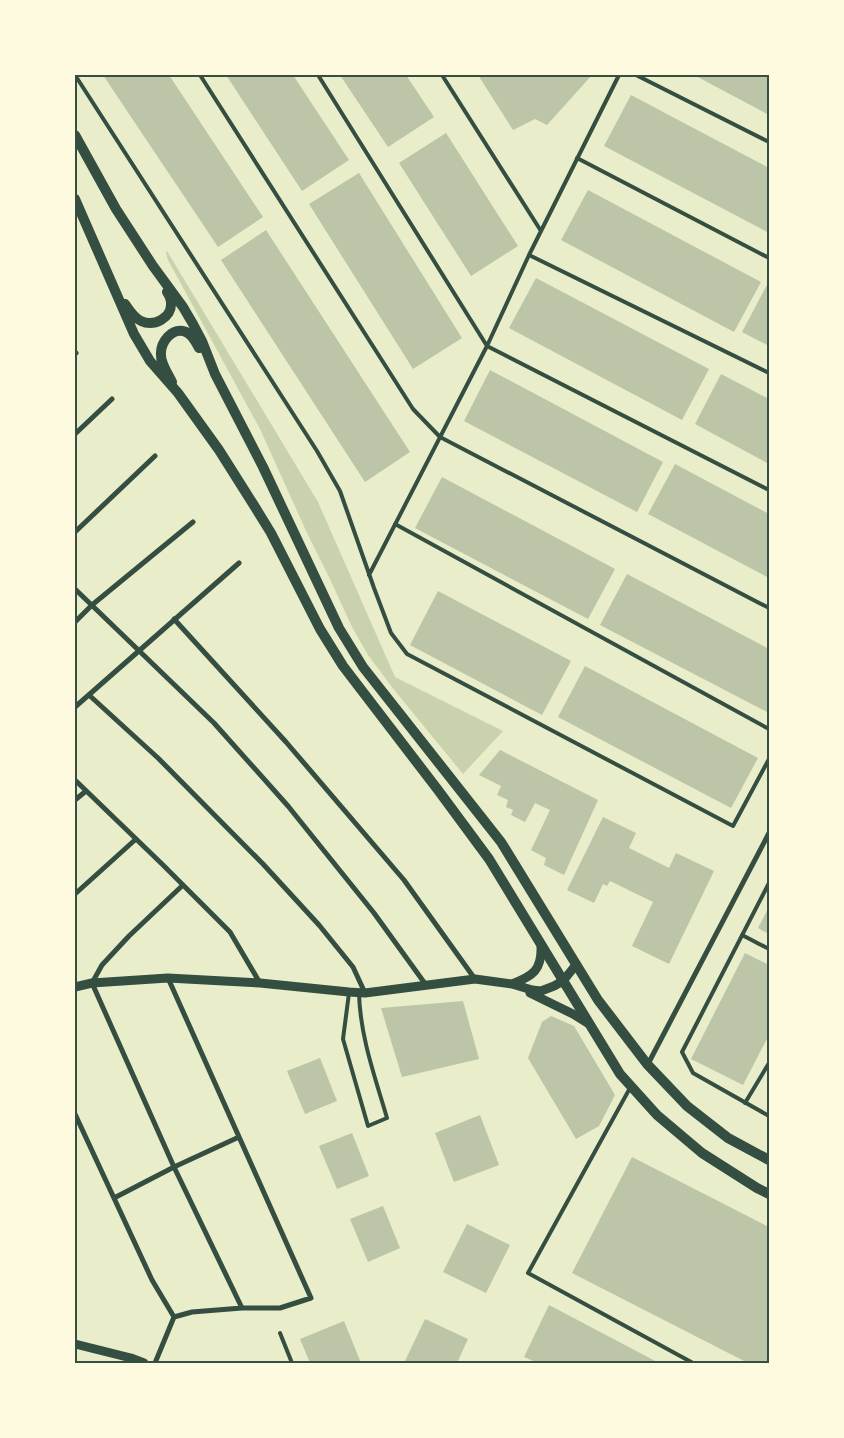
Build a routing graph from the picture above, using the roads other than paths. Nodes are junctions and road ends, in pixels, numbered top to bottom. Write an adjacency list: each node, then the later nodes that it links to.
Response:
1 (76, 75): 29 (lane)
2 (200, 75): 22 (lane)
3 (318, 75): 16 (lane)
4 (442, 75): 11 (lane)
5 (619, 75): 9 (lane)
6 (636, 75): 8 (lane)
7 (75, 135): 14 (main road)
8 (769, 142)
9 (578, 158): 11 (lane); 13 (lane)
10 (75, 199): 15 (main road)
11 (541, 231): 12 (lane)
12 (529, 255): 16 (lane); 17 (lane)
13 (769, 258)
14 (155, 269): 15 (main road); 18 (main road)
15 (114, 289): 19 (main road)
16 (486, 346): 22 (lane); 24 (lane)
17 (769, 373)
18 (215, 374): 19 (main road); 51 (main road)
19 (178, 393): 49 (main road)
20 (112, 399): 21 (street)
21 (75, 434)
22 (440, 436): 26 (lane); 32 (lane)
23 (155, 456): 27 (street)
24 (769, 490)
25 (193, 522): 31 (street)
26 (395, 524): 29 (lane); 38 (lane)
27 (75, 532)
28 (239, 562): 33 (street)
29 (369, 575): 39 (lane)
30 (75, 589): 31 (street)
31 (92, 605): 34 (street); 35 (street)
32 (769, 608)
33 (174, 619): 35 (street); 53 (street)
34 (75, 622)
35 (139, 651): 36 (street); 58 (street)
36 (89, 695): 37 (street); 61 (street)
37 (75, 707)
38 (769, 729)
39 (769, 759)
40 (75, 780): 41 (street)
41 (86, 790): 42 (street); 44 (street)
42 (75, 800)
43 (769, 833): 64 (street)
44 (136, 839): 46 (street); 47 (street)
45 (769, 883): 48 (lane)
46 (183, 885): 55 (street); 56 (street)
47 (75, 894)
48 (742, 935): 50 (lane); 66 (lane)
49 (542, 946): 54 (main road); 57 (street)
50 (769, 949)
51 (575, 966): 54 (street); 64 (main road)
52 (168, 978): 55 (street); 56 (street); 69 (street)
53 (475, 979): 57 (street); 58 (street)
54 (562, 981): 57 (street); 62 (main road)
55 (92, 983): 59 (street); 71 (street)
56 (260, 983): 60 (street)
57 (512, 984): 62 (street)
58 (426, 985): 61 (street)
59 (75, 987)
60 (349, 992): 61 (street); 61 (lane)
61 (362, 993)
62 (589, 1024): 65 (main road)
63 (769, 1063): 66 (lane)
64 (648, 1064): 70 (main road)
65 (631, 1086): 72 (main road); 82 (lane)
66 (745, 1103): 68 (lane)
67 (75, 1114): 73 (street)
68 (769, 1116)
69 (239, 1137): 71 (street); 74 (street)
70 (769, 1160)
71 (174, 1167): 73 (street); 74 (street)
72 (769, 1194)
73 (114, 1198): 75 (street)
74 (242, 1308): 75 (street)
75 (174, 1317): 80 (street)
76 (280, 1333): 81 (lane)
77 (75, 1344): 78 (street)
78 (130, 1361): 79 (street)
79 (144, 1363)
80 (155, 1363)
81 (292, 1363)
82 (693, 1363)

